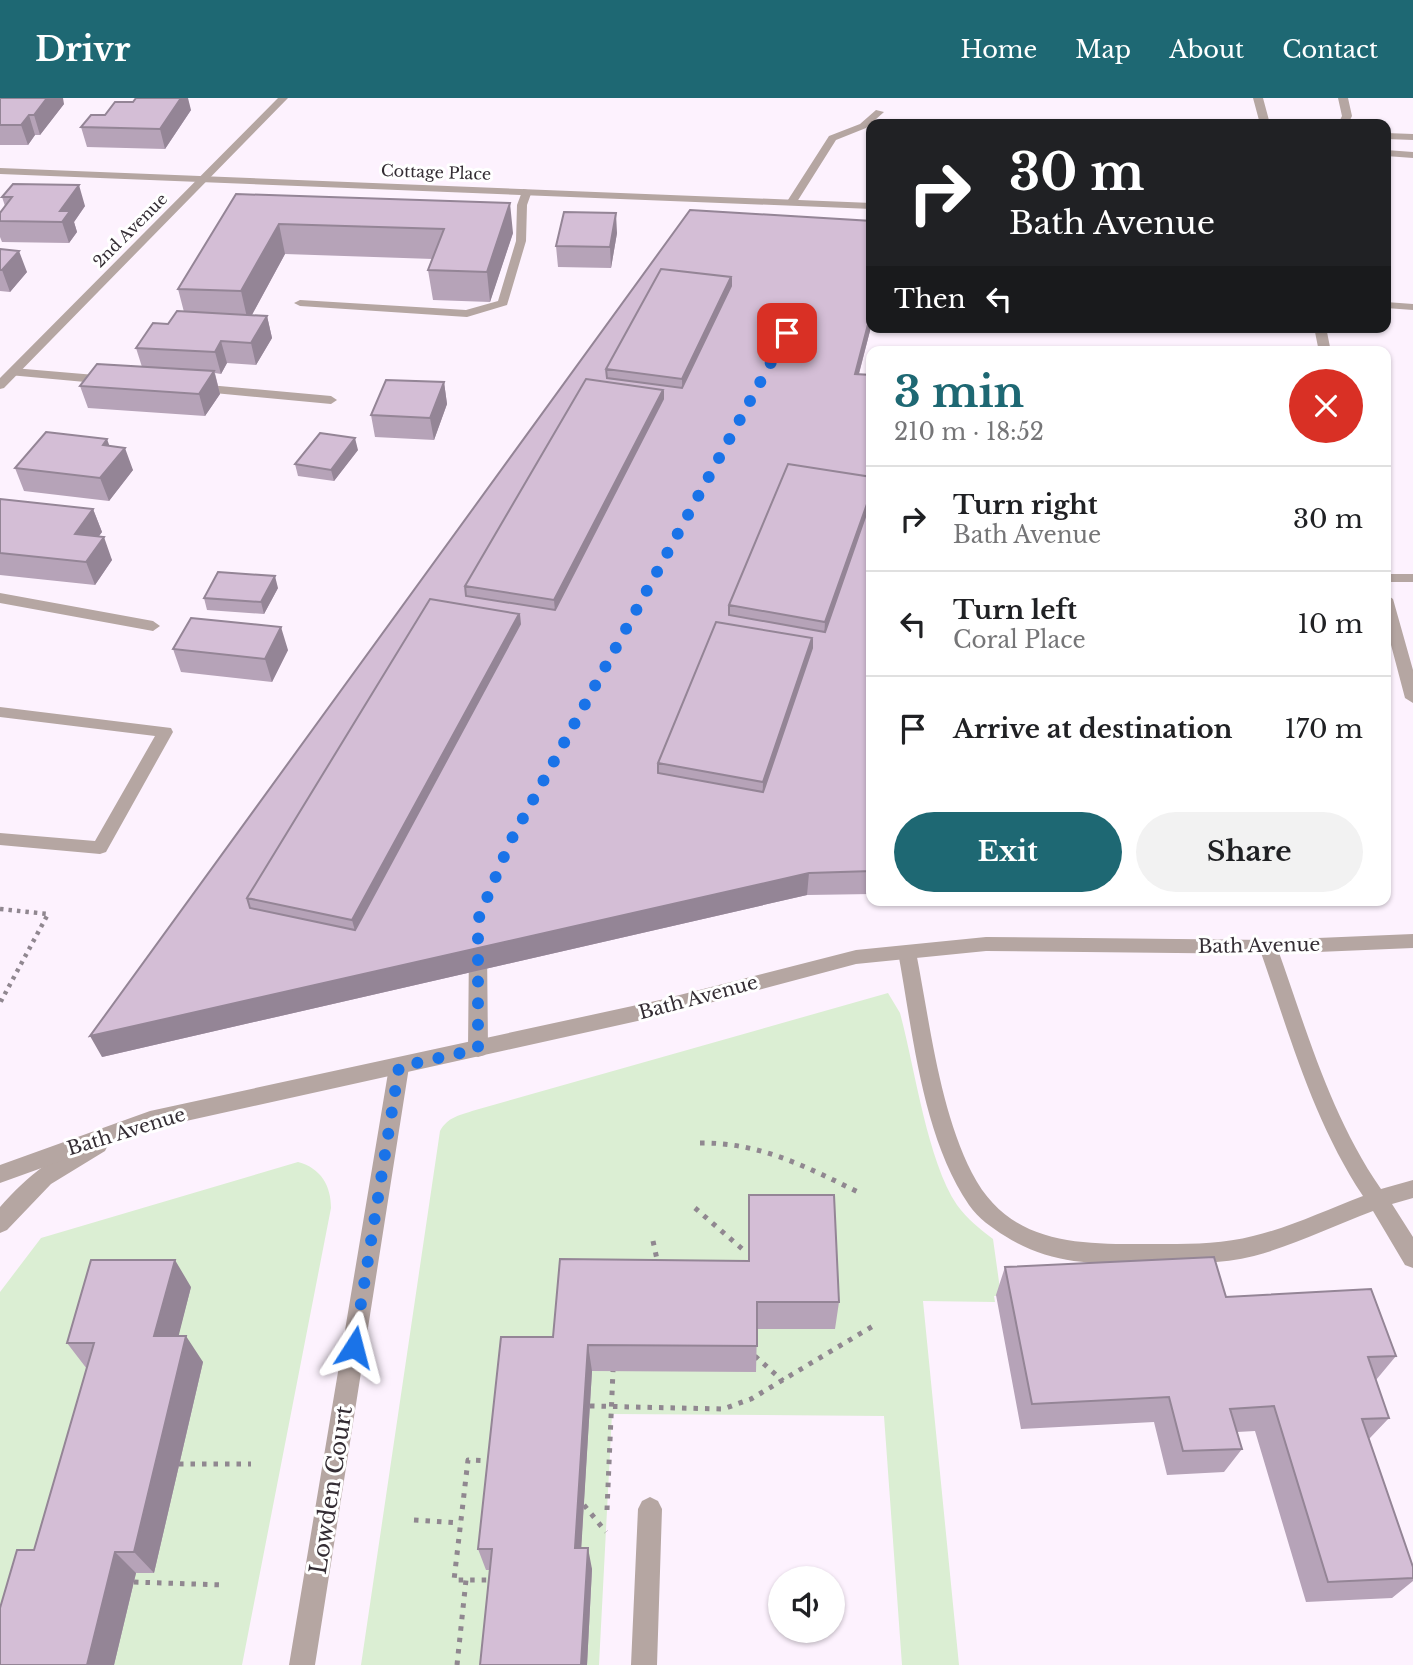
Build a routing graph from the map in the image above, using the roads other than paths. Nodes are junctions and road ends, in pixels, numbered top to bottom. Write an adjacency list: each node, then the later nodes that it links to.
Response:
1 (283, 98): 14 (street, 2nd Avenue)
2 (1258, 98): 6 (street)
3 (1343, 98): 7 (street)
4 (879, 112): 5 (street)
5 (871, 119)
6 (1264, 119)
7 (1346, 119)
8 (866, 123): 16 (street)
9 (1391, 136): 10 (street)
10 (1413, 137)
11 (1391, 153): 12 (street)
12 (1413, 155)
13 (0, 171): 14 (street, Cottage Place)
14 (204, 179): 15 (street, Cottage Place); 21 (street, 2nd Avenue)
15 (527, 191): 16 (street, Cottage Place); 18 (street)
16 (791, 203): 17 (street, Cottage Place)
17 (866, 206)
18 (300, 303)
19 (1391, 305): 20 (street)
20 (1413, 307)
21 (13, 372): 22 (street); 23 (street, 2nd Avenue)
22 (123, 382)
23 (0, 385)
24 (179, 387): 25 (street)
25 (331, 400)
26 (1391, 578): 27 (street)
27 (1413, 578)
28 (0, 598): 30 (street)
29 (1391, 616): 31 (street)
30 (153, 626)
31 (1412, 689)
32 (0, 712): 33 (street)
33 (0, 839)
34 (478, 934): 38 (street)
35 (1413, 941): 36 (street, Bath Avenue)
36 (1268, 947): 37 (street, Bath Avenue); 43 (street)
37 (907, 952): 38 (street, Bath Avenue); 43 (street)
38 (478, 1049): 39 (street, Bath Avenue)
39 (399, 1067): 40 (street, Bath Avenue); 47 (street, Lowden Court)
40 (150, 1120): 41 (street, Bath Avenue); 44 (street)
41 (0, 1174)
42 (1413, 1189): 43 (street)
43 (1380, 1201): 45 (street)
44 (0, 1223)
45 (1413, 1258)
46 (650, 1509): 48 (street)
47 (303, 1665)
48 (645, 1665)

